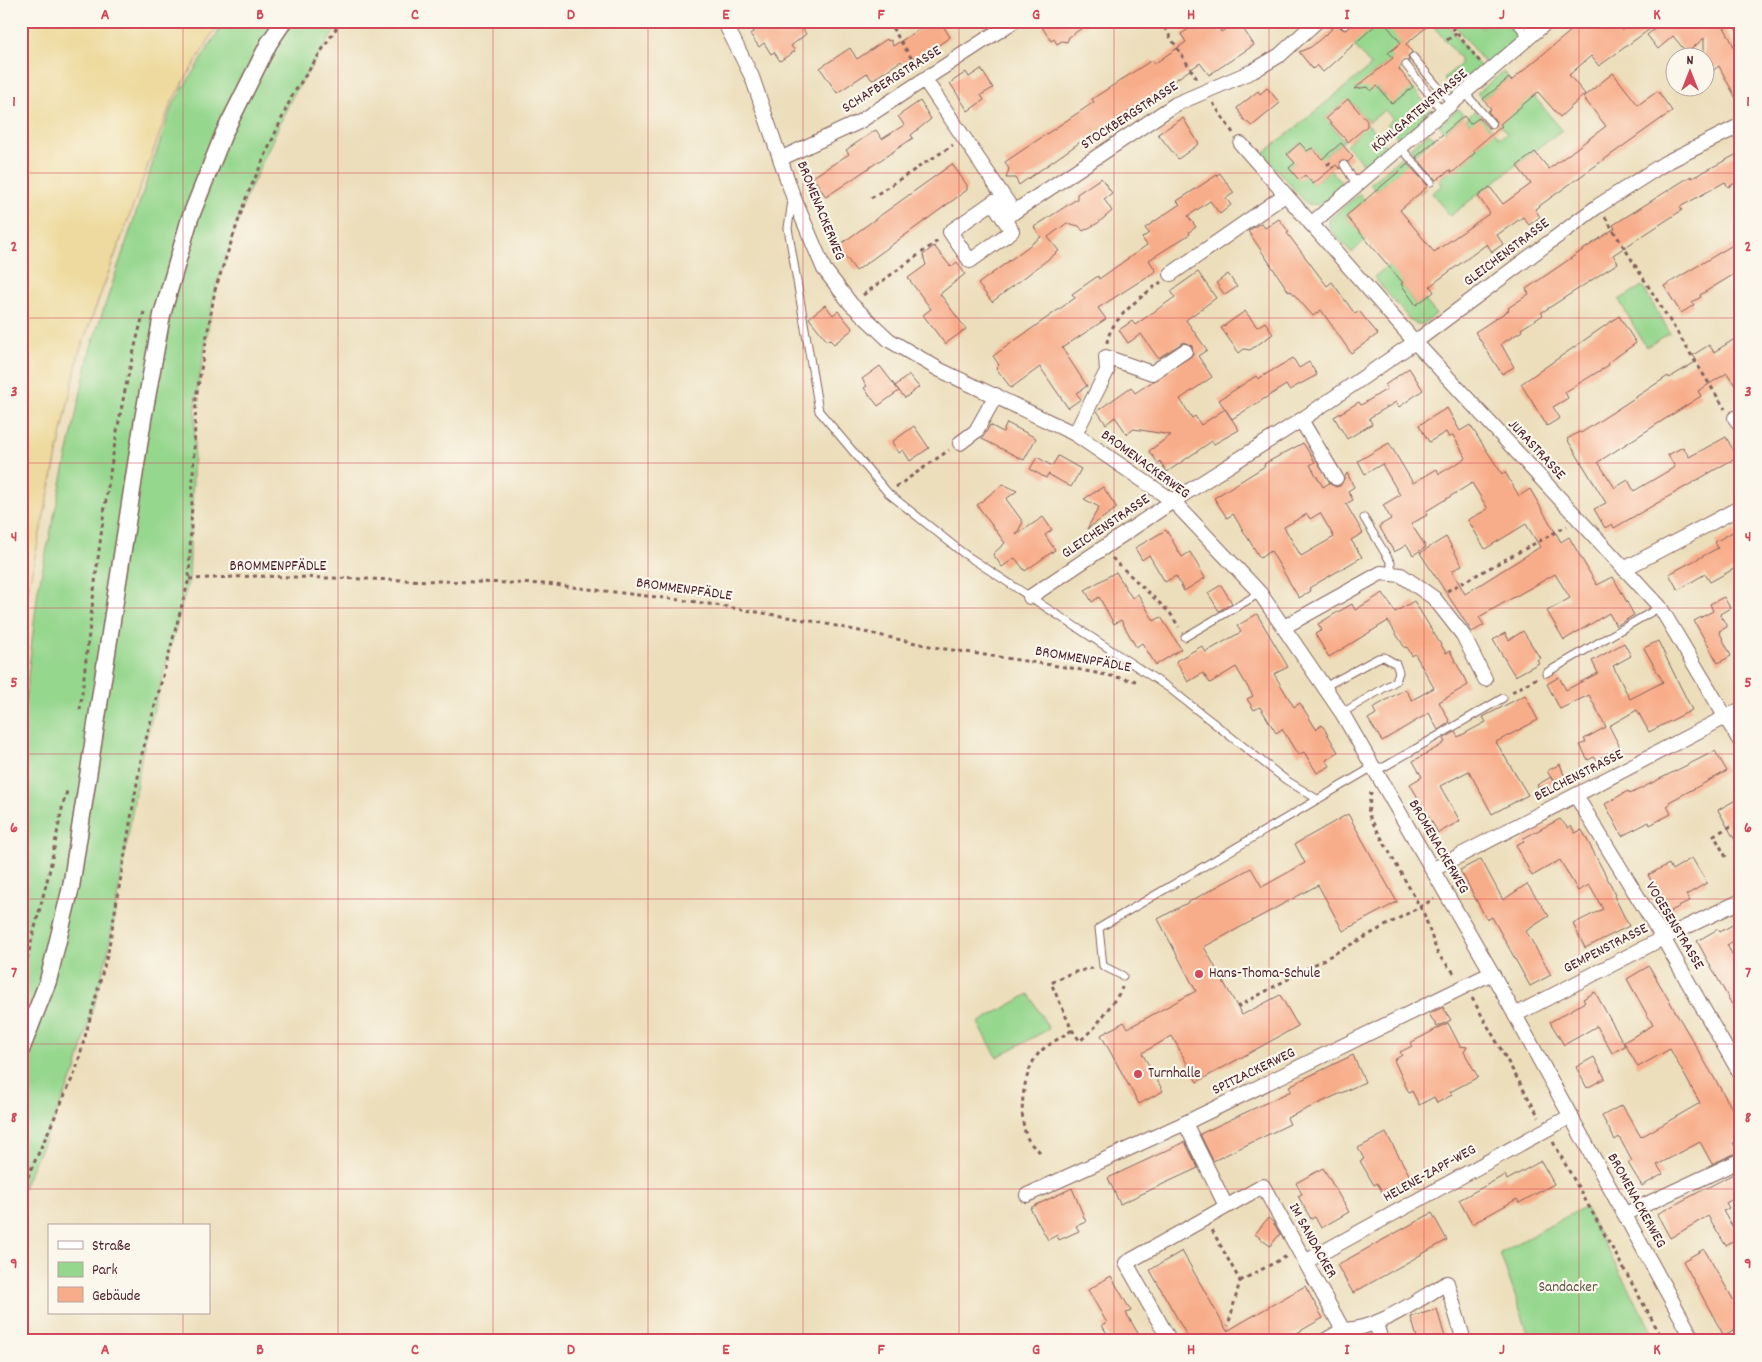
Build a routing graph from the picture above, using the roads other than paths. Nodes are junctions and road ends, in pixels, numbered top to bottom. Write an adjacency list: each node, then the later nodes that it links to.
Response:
1 (284, 21): 61 (street)
2 (724, 21): 18 (street, BROMENACKERWEG)
3 (1014, 21): 11 (street, SCHAFBERGSTRASSE)
4 (1317, 21): 24 (street, STOCKBERGSTRASSE)
5 (1514, 21): 8 (lane)
6 (1524, 21): 8 (lane)
7 (1548, 21): 8 (street, KÖHLGARTENSTRASSE)
8 (1531, 36): 12 (street, KÖHLGARTENSTRASSE)
9 (1414, 57): 13 (lane)
10 (1406, 65): 13 (lane)
11 (925, 80): 18 (street, SCHAFBERGSTRASSE); 24 (street)
12 (1466, 94): 13 (street, KÖHLGARTENSTRASSE); 14 (lane)
13 (1448, 109): 17 (street, KÖHLGARTENSTRASSE)
14 (1492, 124)
15 (1741, 125): 27 (street, GLEICHENSTRASSE)
16 (1241, 144): 22 (street, JURASTRASSE)
17 (1401, 148): 20 (lane); 21 (street, KÖHLGARTENSTRASSE)
18 (782, 158): 23 (street, BROMENACKERWEG)
19 (1344, 165): 21 (lane)
20 (1431, 182)
21 (1357, 185): 25 (street, KÖHLGARTENSTRASSE)
22 (1286, 194): 25 (street, JURASTRASSE); 26 (street)
23 (793, 196): 29 (street, BROMENACKERWEG); 40 (lane)
24 (1008, 215): 24 (street)
25 (1311, 224): 27 (street, JURASTRASSE)
26 (1171, 274)
27 (1415, 342): 30 (street, GLEICHENSTRASSE); 37 (street, JURASTRASSE)
28 (1185, 351): 31 (street)
29 (996, 395): 31 (street, BROMENACKERWEG); 32 (street)
30 (1301, 420): 33 (street); 34 (street, GLEICHENSTRASSE)
31 (1075, 434): 34 (street, BROMENACKERWEG)
32 (960, 443)
33 (1336, 478)
34 (1173, 501): 39 (street, BROMENACKERWEG); 40 (street, GLEICHENSTRASSE)
35 (1741, 507): 37 (street)
36 (1364, 518): 38 (lane)
37 (1624, 568): 41 (street, JURASTRASSE)
38 (1391, 574): 42 (street); 45 (street)
39 (1260, 593): 42 (street, BROMENACKERWEG); 43 (lane)
40 (1030, 597): 54 (lane)
41 (1660, 607): 44 (lane); 50 (street, JURASTRASSE)
42 (1284, 627): 46 (street, BROMENACKERWEG)
43 (1185, 637)
44 (1546, 673)
45 (1485, 679)
46 (1326, 686): 49 (street, BROMENACKERWEG); 49 (lane)
47 (1503, 698): 52 (lane)
48 (1741, 709): 50 (street, BELCHENSTRASSE)
49 (1342, 713): 52 (street, BROMENACKERWEG)
50 (1726, 717): 51 (street, JURASTRASSE); 53 (street, BELCHENSTRASSE)
51 (1741, 744)
52 (1373, 767): 54 (lane); 55 (street, BROMENACKERWEG)
53 (1576, 796): 55 (street, BELCHENSTRASSE); 57 (street, VOGESENSTRASSE)
54 (1317, 799): 59 (lane)
55 (1432, 870): 58 (street, BROMENACKERWEG)
56 (1741, 901): 57 (street, GEMPENSTRASSE)
57 (1663, 938): 60 (street, GEMPENSTRASSE); 62 (street, VOGESENSTRASSE)
58 (1492, 973): 60 (street, BROMENACKERWEG); 64 (street, SPITZACKERWEG)
59 (1122, 976)
60 (1515, 1015): 63 (street, BROMENACKERWEG)
61 (21, 1050)
62 (1741, 1075)
63 (1571, 1116): 68 (street, BROMENACKERWEG); 69 (street, HELENE-ZAPF-WEG)
64 (1185, 1123): 66 (street, SPITZACKERWEG); 67 (street)
65 (1741, 1160): 68 (street)
66 (1027, 1195)
67 (1226, 1206): 69 (street, IM SANDACKER); 72 (street, IM SANDACKER)
68 (1625, 1214): 76 (street, BROMENACKERWEG)
69 (1302, 1256): 71 (street, IM SANDACKER)
70 (1376, 1322): 71 (street); 74 (street); 75 (street)
71 (1343, 1330): 73 (street)
72 (1170, 1341)
73 (1324, 1341)
74 (1381, 1341)
75 (1464, 1341)
76 (1694, 1341)

